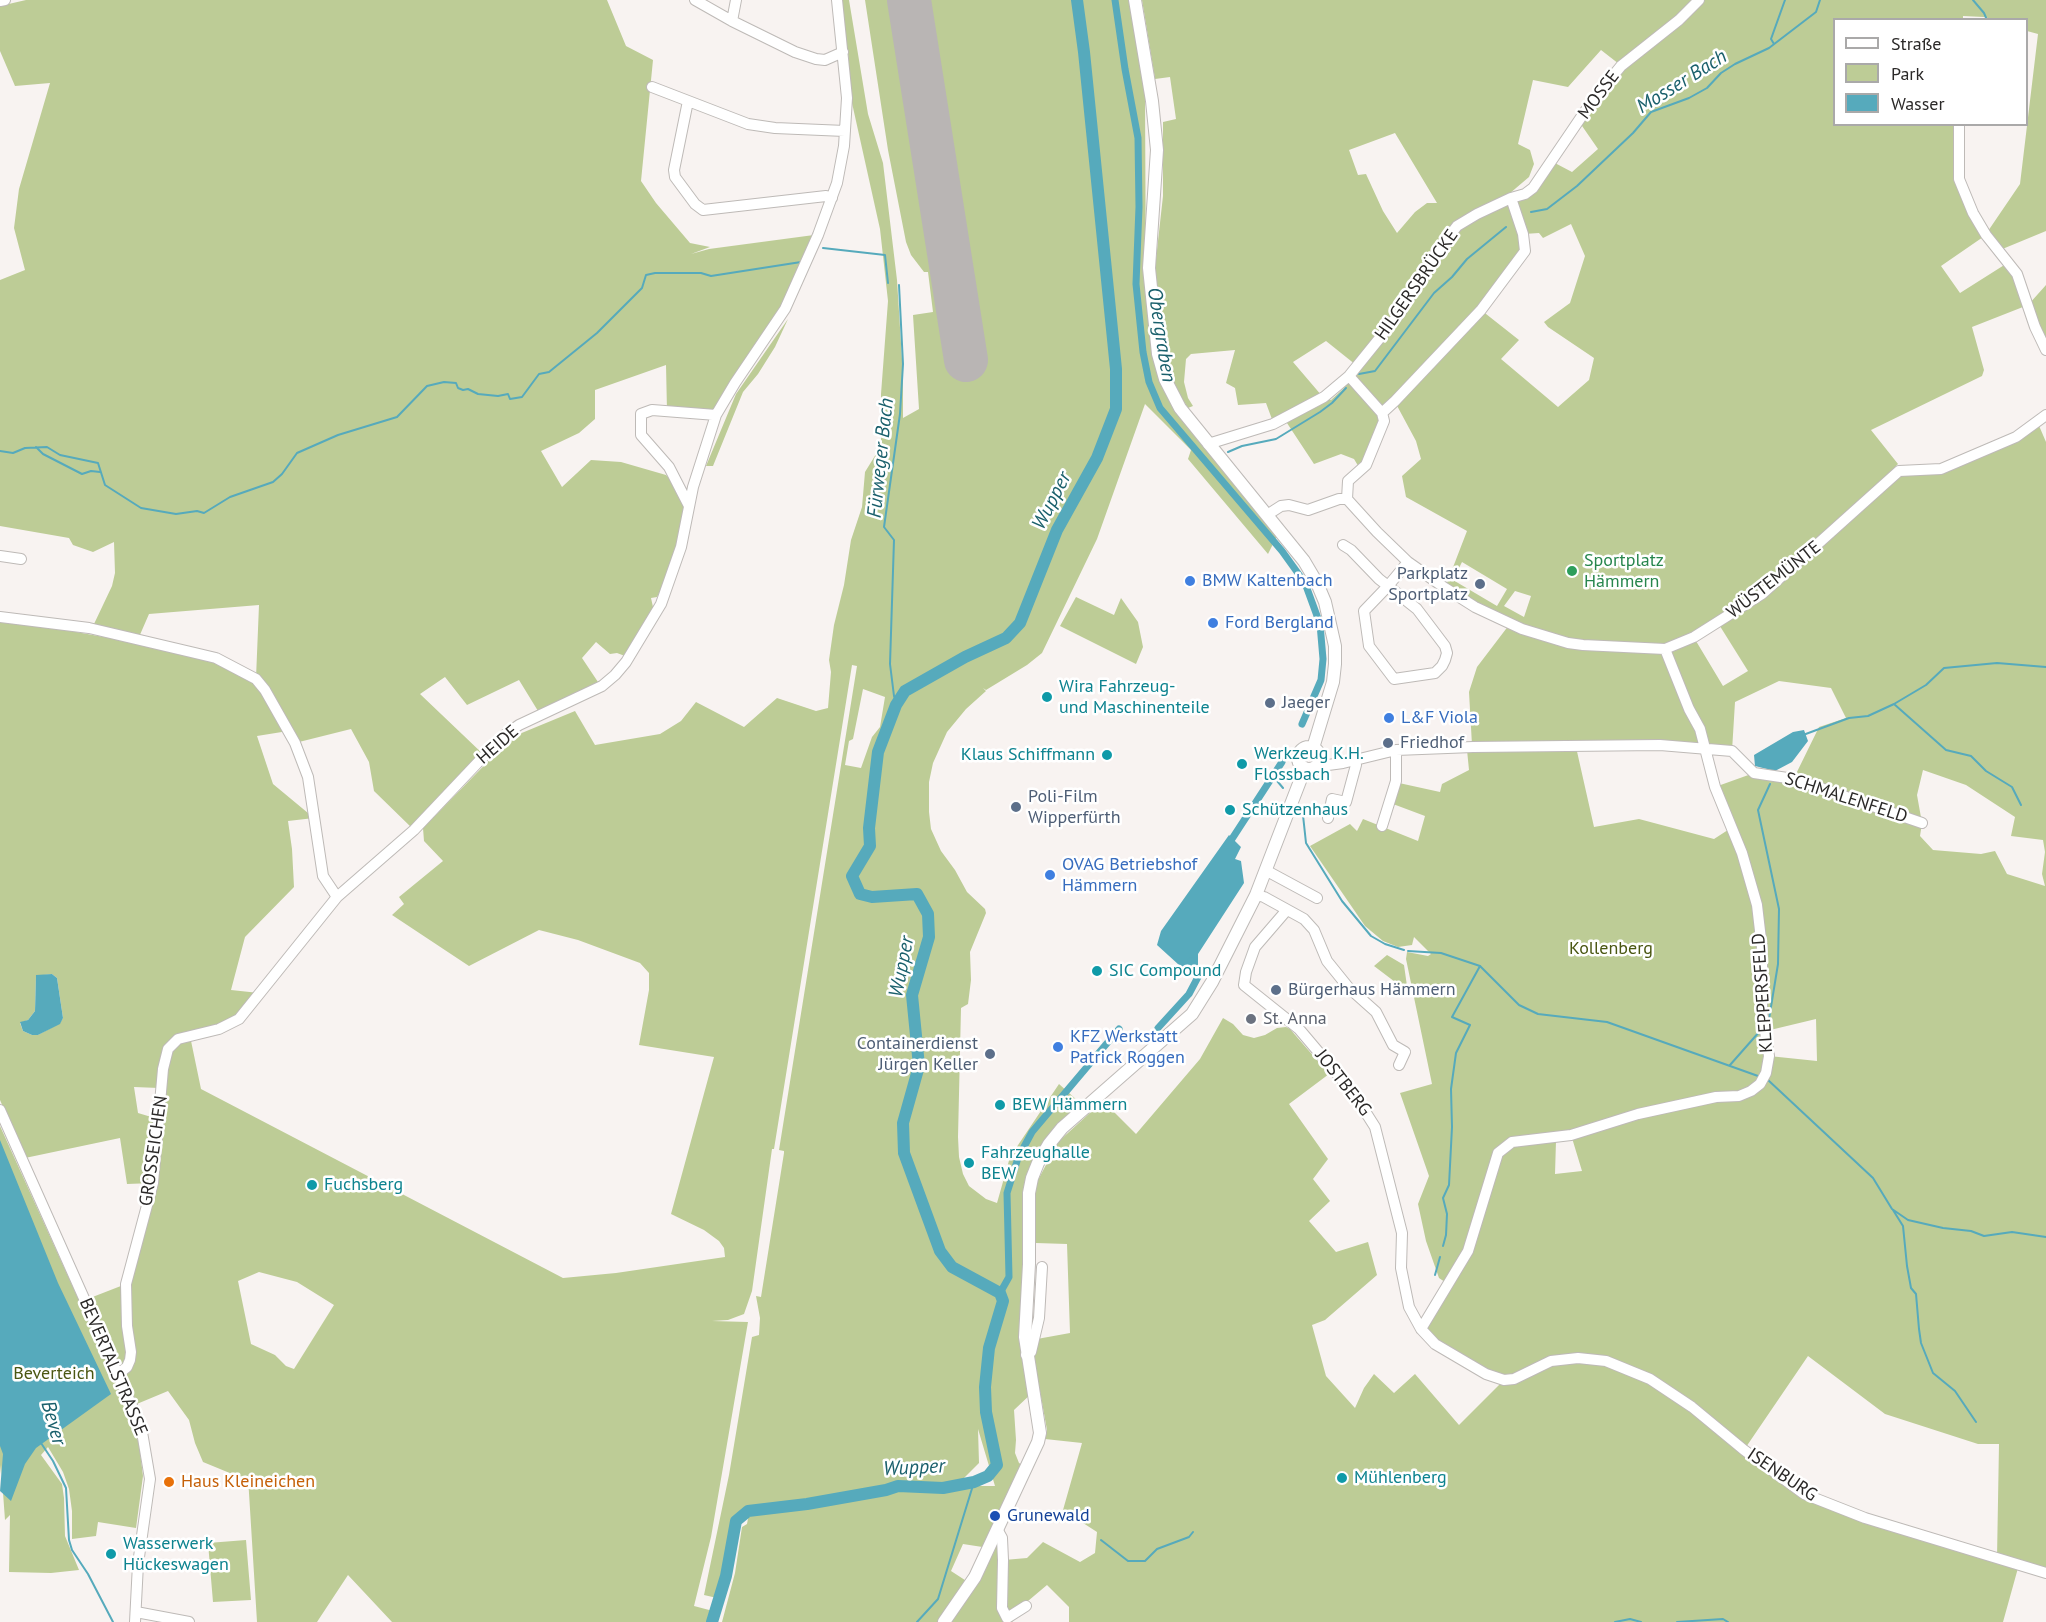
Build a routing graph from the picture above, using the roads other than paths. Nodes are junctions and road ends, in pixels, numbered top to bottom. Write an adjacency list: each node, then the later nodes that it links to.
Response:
1 (5, 0): 7 (street)
2 (695, 0): 8 (street)
3 (736, 0): 8 (street)
4 (837, 0): 9 (street, HEIDE)
5 (1135, 0): 22 (main road)
6 (1699, 0): 15 (street, MOSSE)
7 (0, 1)
8 (732, 21): 9 (street)
9 (843, 52): 13 (street, HEIDE)
10 (652, 87): 11 (street)
11 (688, 101): 13 (street); 14 (street)
12 (1959, 126): 17 (street)
13 (845, 131): 14 (street, HEIDE)
14 (832, 198): 20 (street, HEIDE)
15 (1511, 198): 16 (street, MOSSE); 19 (street)
16 (1494, 206): 18 (street, HILGERSBRÜCKE)
17 (2046, 350)
18 (1349, 376): 19 (street); 22 (street, HILGERSBRÜCKE)
19 (1382, 413): 23 (street)
20 (716, 415): 24 (street, HEIDE); 24 (street)
21 (2046, 415): 32 (street, WÜSTEMÜNTE)
22 (1208, 444): 25 (main road)
23 (1347, 499): 25 (street); 29 (street)
24 (689, 506): 44 (street, HEIDE)
25 (1267, 514): 33 (main road)
26 (1343, 545): 30 (street)
27 (0, 556): 28 (street)
28 (21, 559)
29 (1408, 562): 30 (street); 32 (street, WÜSTEMÜNTE)
30 (1388, 586): 30 (street)
31 (0, 617): 44 (street)
32 (1665, 649): 34 (street, KLEPPERSFELD)
33 (1313, 748): 37 (main road); 38 (main road)
34 (1706, 749): 35 (street); 40 (street, SCHMALENFELD); 51 (street, KLEPPERSFELD)
35 (1396, 750): 36 (street); 41 (street)
36 (1355, 760): 37 (street); 39 (street)
37 (1319, 762): 38 (main road)
38 (1305, 768): 42 (main road)
39 (1328, 818)
40 (1922, 823)
41 (1382, 826)
42 (1267, 871): 43 (main road); 45 (street)
43 (1256, 896): 46 (street); 52 (main road)
44 (337, 897): 47 (street, HEIDE)
45 (1317, 898)
46 (1286, 911): 48 (street); 51 (street, JOSTBERG)
47 (219, 1029): 54 (street, GROSSEICHEN)
48 (1399, 1065)
49 (0, 1110): 54 (street, BEVERTALSTRASSE)
50 (1042, 1267): 52 (street)
51 (1421, 1329): 53 (street, JOSTBERG)
52 (1026, 1354): 55 (main road)
53 (1606, 1361): 56 (street, ISENBURG)
54 (118, 1374): 58 (street, BEVERTALSTRASSE)
55 (997, 1529): 57 (street); 60 (main road)
56 (2046, 1572)
57 (1026, 1606)
58 (136, 1617): 59 (street)
59 (189, 1622)
60 (944, 1622)

